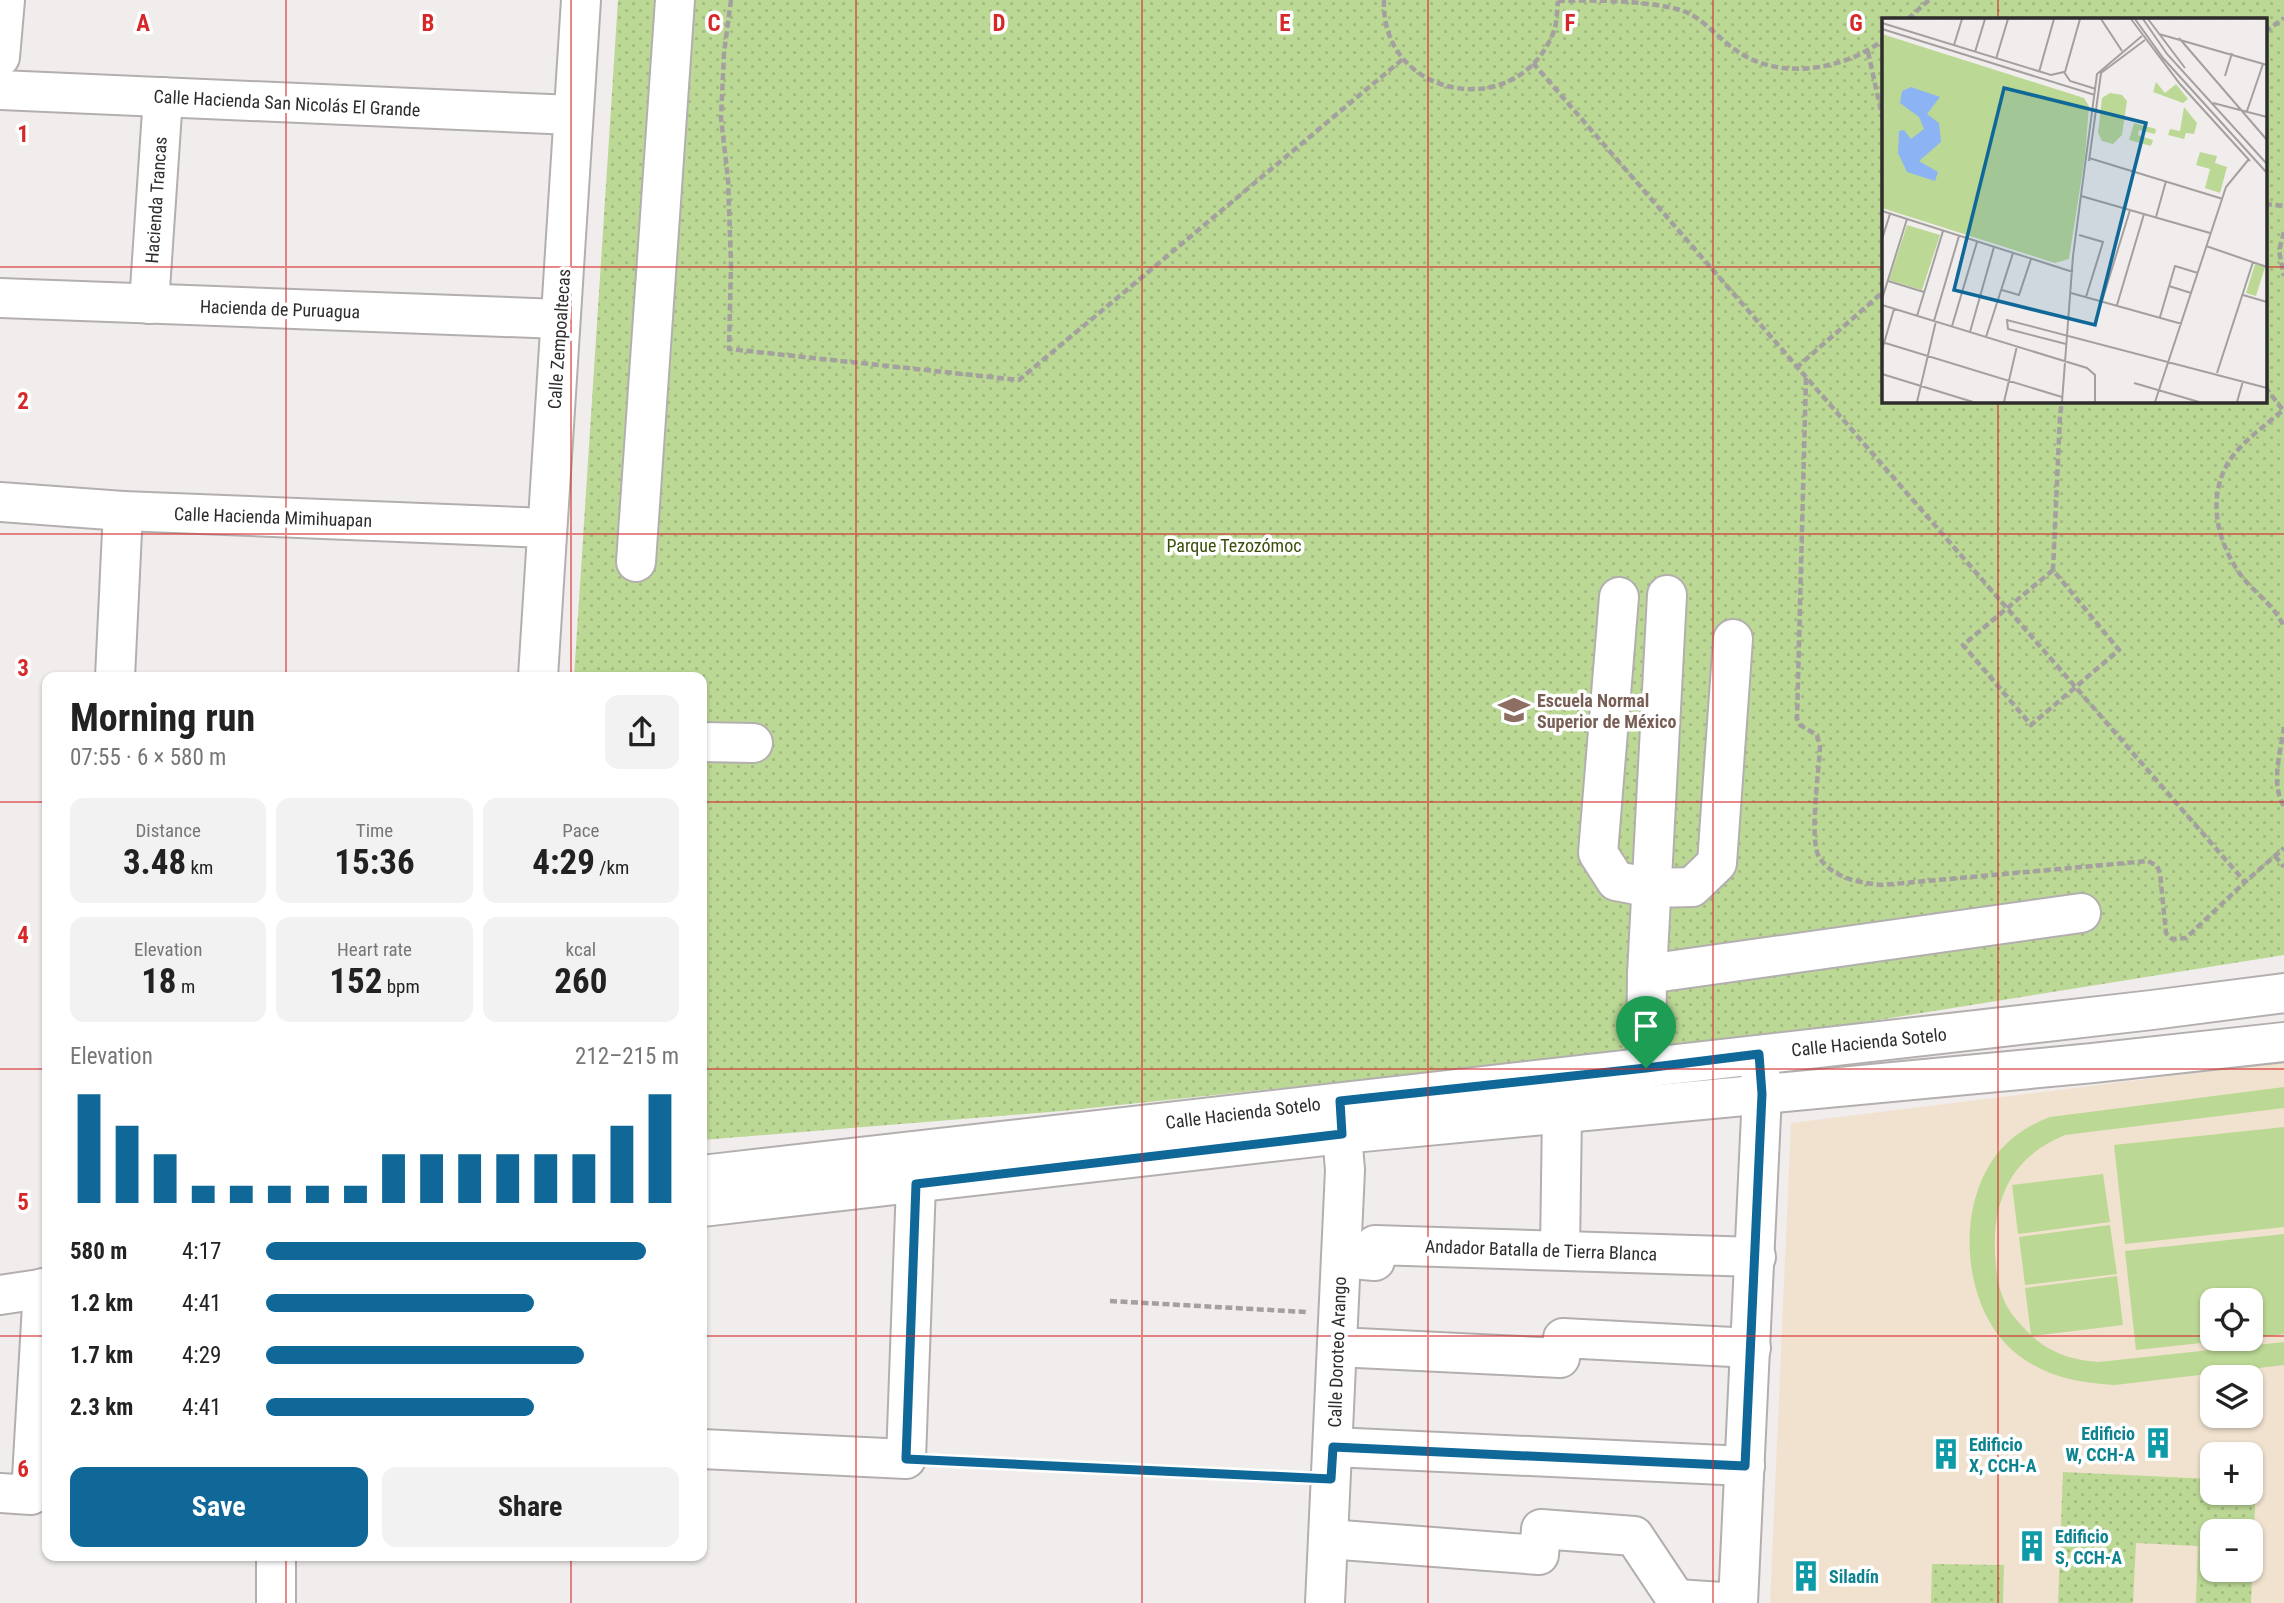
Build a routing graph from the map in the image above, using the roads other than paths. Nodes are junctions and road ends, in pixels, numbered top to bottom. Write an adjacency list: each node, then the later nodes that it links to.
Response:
1 (5, 0): 4 (street)
2 (581, 0): 7 (street, Calle Zempoaltecas)
3 (675, 0): 14 (street)
4 (0, 57)
5 (0, 90): 6 (street, Calle Hacienda San Nicolás El Grande)
6 (163, 97): 7 (street, Calle Hacienda San Nicolás El Grande); 9 (street, Hacienda Trancas)
7 (573, 116): 10 (street, Calle Zempoaltecas)
8 (0, 298): 9 (street, Hacienda de Puruagua)
9 (149, 304): 10 (street, Hacienda de Puruagua)
10 (561, 319): 13 (street, Calle Zempoaltecas)
11 (0, 502): 12 (street, Calle Hacienda Mimihuapan)
12 (123, 511): 13 (street, Calle Hacienda Mimihuapan); 18 (street)
13 (547, 528): 19 (street, Calle Zempoaltecas)
14 (636, 562)
15 (1667, 595): 22 (street)
16 (1619, 597): 22 (street)
17 (1733, 639): 22 (street)
18 (115, 672)
19 (538, 672)
20 (707, 742): 21 (street)
21 (753, 743)
22 (1651, 888): 24 (street)
23 (2081, 913): 24 (street)
24 (1647, 974): 28 (street)
25 (2284, 993): 27 (street, Calle Hacienda Sotelo)
26 (2284, 1042): 29 (street, Calle Hacienda Sotelo)
27 (1759, 1054): 28 (street, Calle Hacienda Sotelo); 29 (street)
28 (1646, 1068): 31 (street, Calle Hacienda Sotelo)
29 (1762, 1094): 30 (street, Calle Hacienda Sotelo); 36 (street)
30 (1562, 1113): 31 (street, Calle Hacienda Sotelo); 35 (street)
31 (1341, 1117): 32 (street, Calle Hacienda Sotelo); 33 (street, Calle Hacienda Sotelo); 37 (street, Calle Doroteo Arango)
32 (707, 1174)
33 (916, 1184): 34 (street, Calle Hacienda Sotelo); 43 (street)
34 (707, 1207)
35 (1560, 1251): 36 (street, Andador Batalla de Tierra Blanca); 37 (street, Andador Batalla de Tierra Blanca)
36 (1756, 1256): 42 (street)
37 (1341, 1258): 40 (street, Calle Doroteo Arango)
38 (42, 1288): 39 (street)
39 (0, 1295)
40 (1338, 1330): 42 (street); 44 (street, Calle Doroteo Arango)
41 (42, 1332): 46 (street)
42 (1751, 1348): 45 (street)
43 (707, 1449)
44 (1332, 1463): 45 (street); 47 (street, Calle Doroteo Arango)
45 (1745, 1466): 52 (street)
46 (0, 1493)
47 (1328, 1539): 49 (street); 51 (street, Calle Doroteo Arango)
48 (276, 1561): 50 (street)
49 (1676, 1601): 52 (street)
50 (276, 1603)
51 (1325, 1603)
52 (1738, 1603)

